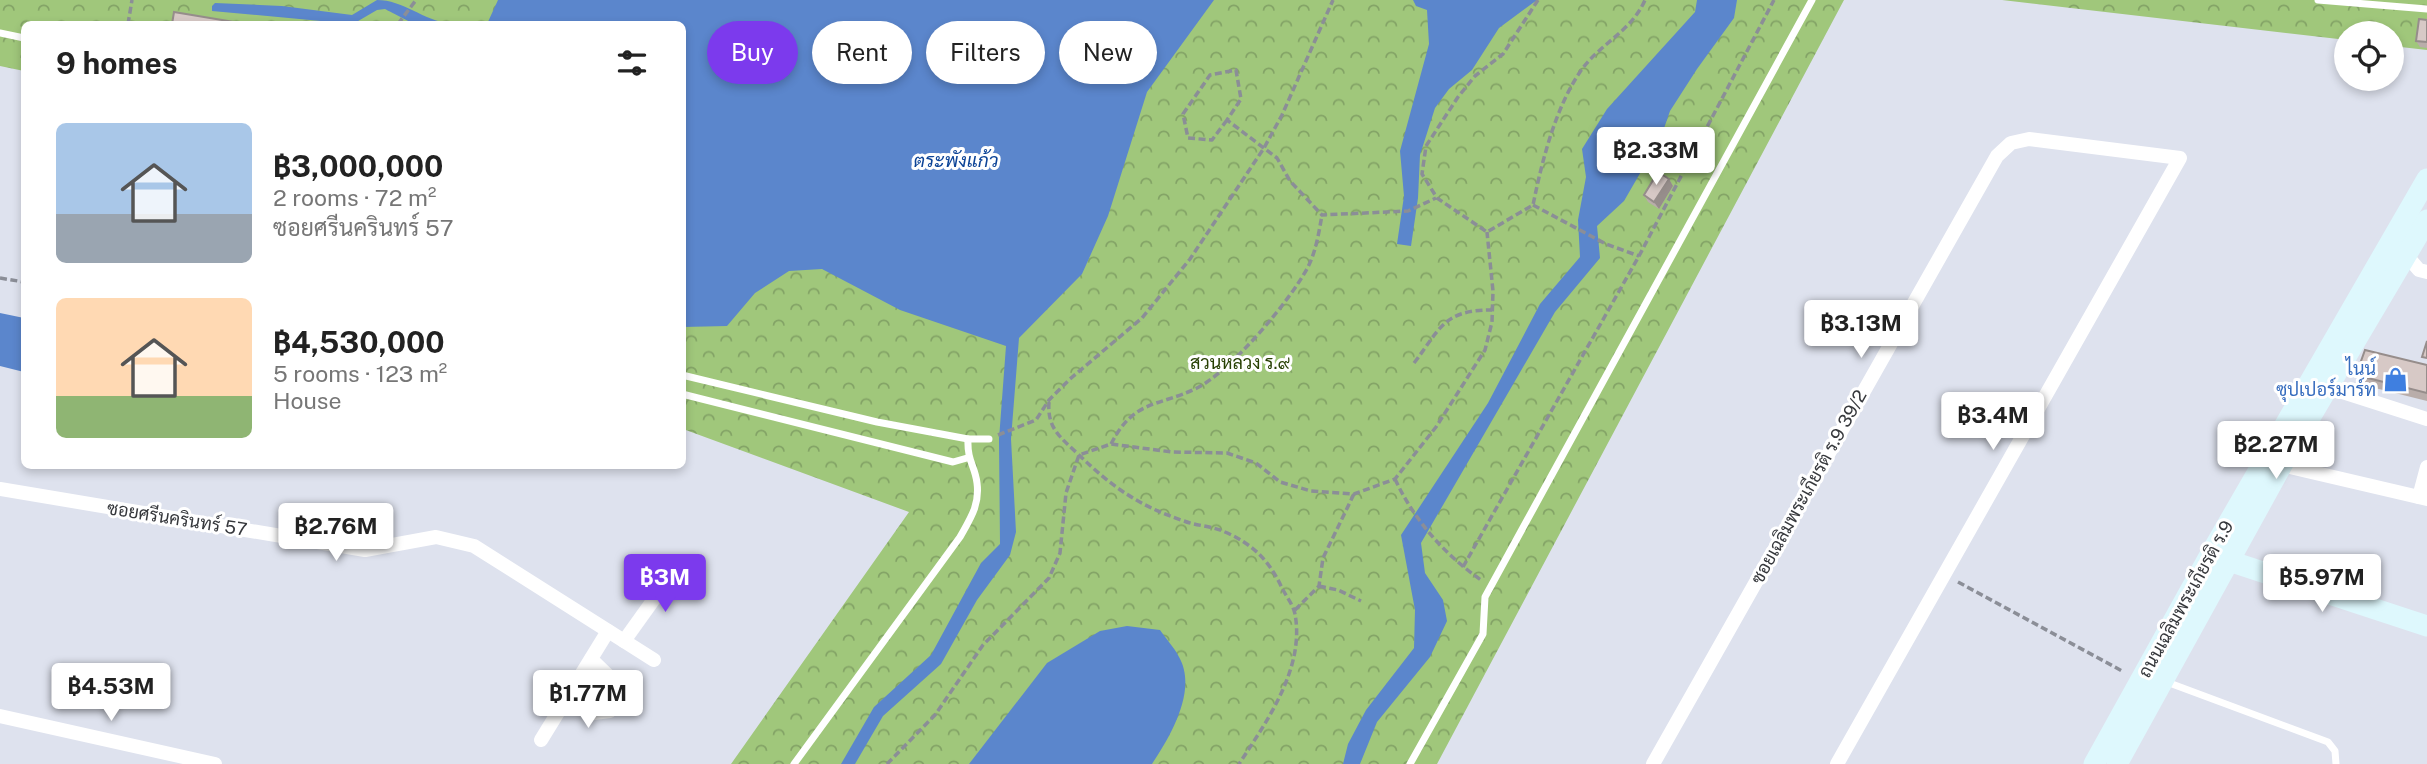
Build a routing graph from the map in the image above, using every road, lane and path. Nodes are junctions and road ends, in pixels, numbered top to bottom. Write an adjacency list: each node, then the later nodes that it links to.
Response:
1 (132, 0): 10 (path)
2 (1333, 0): 15 (path)
3 (1538, 0): 17 (path)
4 (1645, 0): 18 (path)
5 (1774, 0): 22 (path)
6 (1812, 0): 51 (lane)
7 (2318, 0): 9 (lane)
8 (415, 1): 11 (path)
9 (2427, 9)
10 (128, 21)
11 (400, 21)
12 (0, 33): 13 (lane)
13 (21, 36)
14 (1227, 120): 14 (path); 15 (path)
15 (1264, 148): 19 (path); 32 (path)
16 (2427, 179): 30 (main road, ถนนเฉลิมพระเกียรติ ร.9)
17 (1437, 198): 19 (path); 21 (path)
18 (1533, 205): 21 (path); 22 (path)
19 (1322, 215): 36 (path)
20 (2427, 220): 23 (main road, ถนนเฉลิมพระเกียรติ ร.9)
21 (1487, 232): 27 (path)
22 (1639, 256): 48 (path)
23 (2407, 256): 24 (street); 30 (main road, ถนนเฉลิมพระเกียรติ ร.9)
24 (2427, 272)
25 (0, 278): 26 (path)
26 (21, 282)
27 (1492, 310): 28 (path); 41 (path)
28 (1414, 363)
29 (686, 376): 34 (lane)
30 (2319, 382): 33 (street); 39 (main road, ถนนเฉลิมพระเกียรติ ร.9); 45 (main road, ถนนเฉลิมพระเกียรติ ร.9)
31 (686, 395): 38 (lane)
32 (1049, 400): 35 (path); 37 (path)
33 (2427, 419)
34 (968, 439): 35 (lane); 38 (lane)
35 (989, 439)
36 (1111, 444): 37 (path); 43 (path)
37 (1079, 455): 53 (path); 68 (path)
38 (967, 458): 67 (lane)
39 (2282, 465): 44 (street); 46 (main road, ถนนเฉลิมพระเกียรติ ร.9)
40 (2427, 467): 44 (street)
41 (1395, 479): 43 (path); 48 (path)
42 (0, 489): 55 (street, ซอยศรีนครินทร์ 57)
43 (1354, 494): 50 (path)
44 (2423, 498)
45 (2211, 553): 46 (main road); 60 (main road, ถนนเฉลิมพระเกียรติ ร.9)
46 (2230, 563): 54 (main road); 59 (main road, ถนนเฉลิมพระเกียรติ ร.9)
47 (677, 567): 56 (street)
48 (1463, 567): 51 (path)
49 (1944, 574): 60 (path); 71 (street, ซอยเฉลิมพระเกียรติ ร.9 39/2); 72 (street)
50 (1319, 586): 52 (path); 53 (path)
51 (1491, 586): 70 (lane)
52 (1361, 601)
53 (1295, 610): 69 (path)
54 (2427, 626)
55 (608, 631): 56 (street, ซอยศรีนครินทร์ 57); 57 (street)
56 (624, 641): 58 (street, ซอยศรีนครินทร์ 57)
57 (591, 659): 61 (street); 62 (street)
58 (654, 660)
59 (2164, 681): 74 (main road, ถนนเฉลิมพระเกียรติ ร.9); 75 (lane)
60 (2141, 682): 73 (main road, ถนนเฉลิมพระเกียรติ ร.9)
61 (620, 698)
62 (563, 704): 63 (street); 65 (street)
63 (610, 711)
64 (0, 716): 66 (street)
65 (541, 740)
66 (215, 764)
67 (794, 764)
68 (887, 764)
69 (1238, 764)
70 (1410, 764)
71 (1653, 764)
72 (1837, 764)
73 (2094, 764)
74 (2117, 764)
75 (2336, 764)

